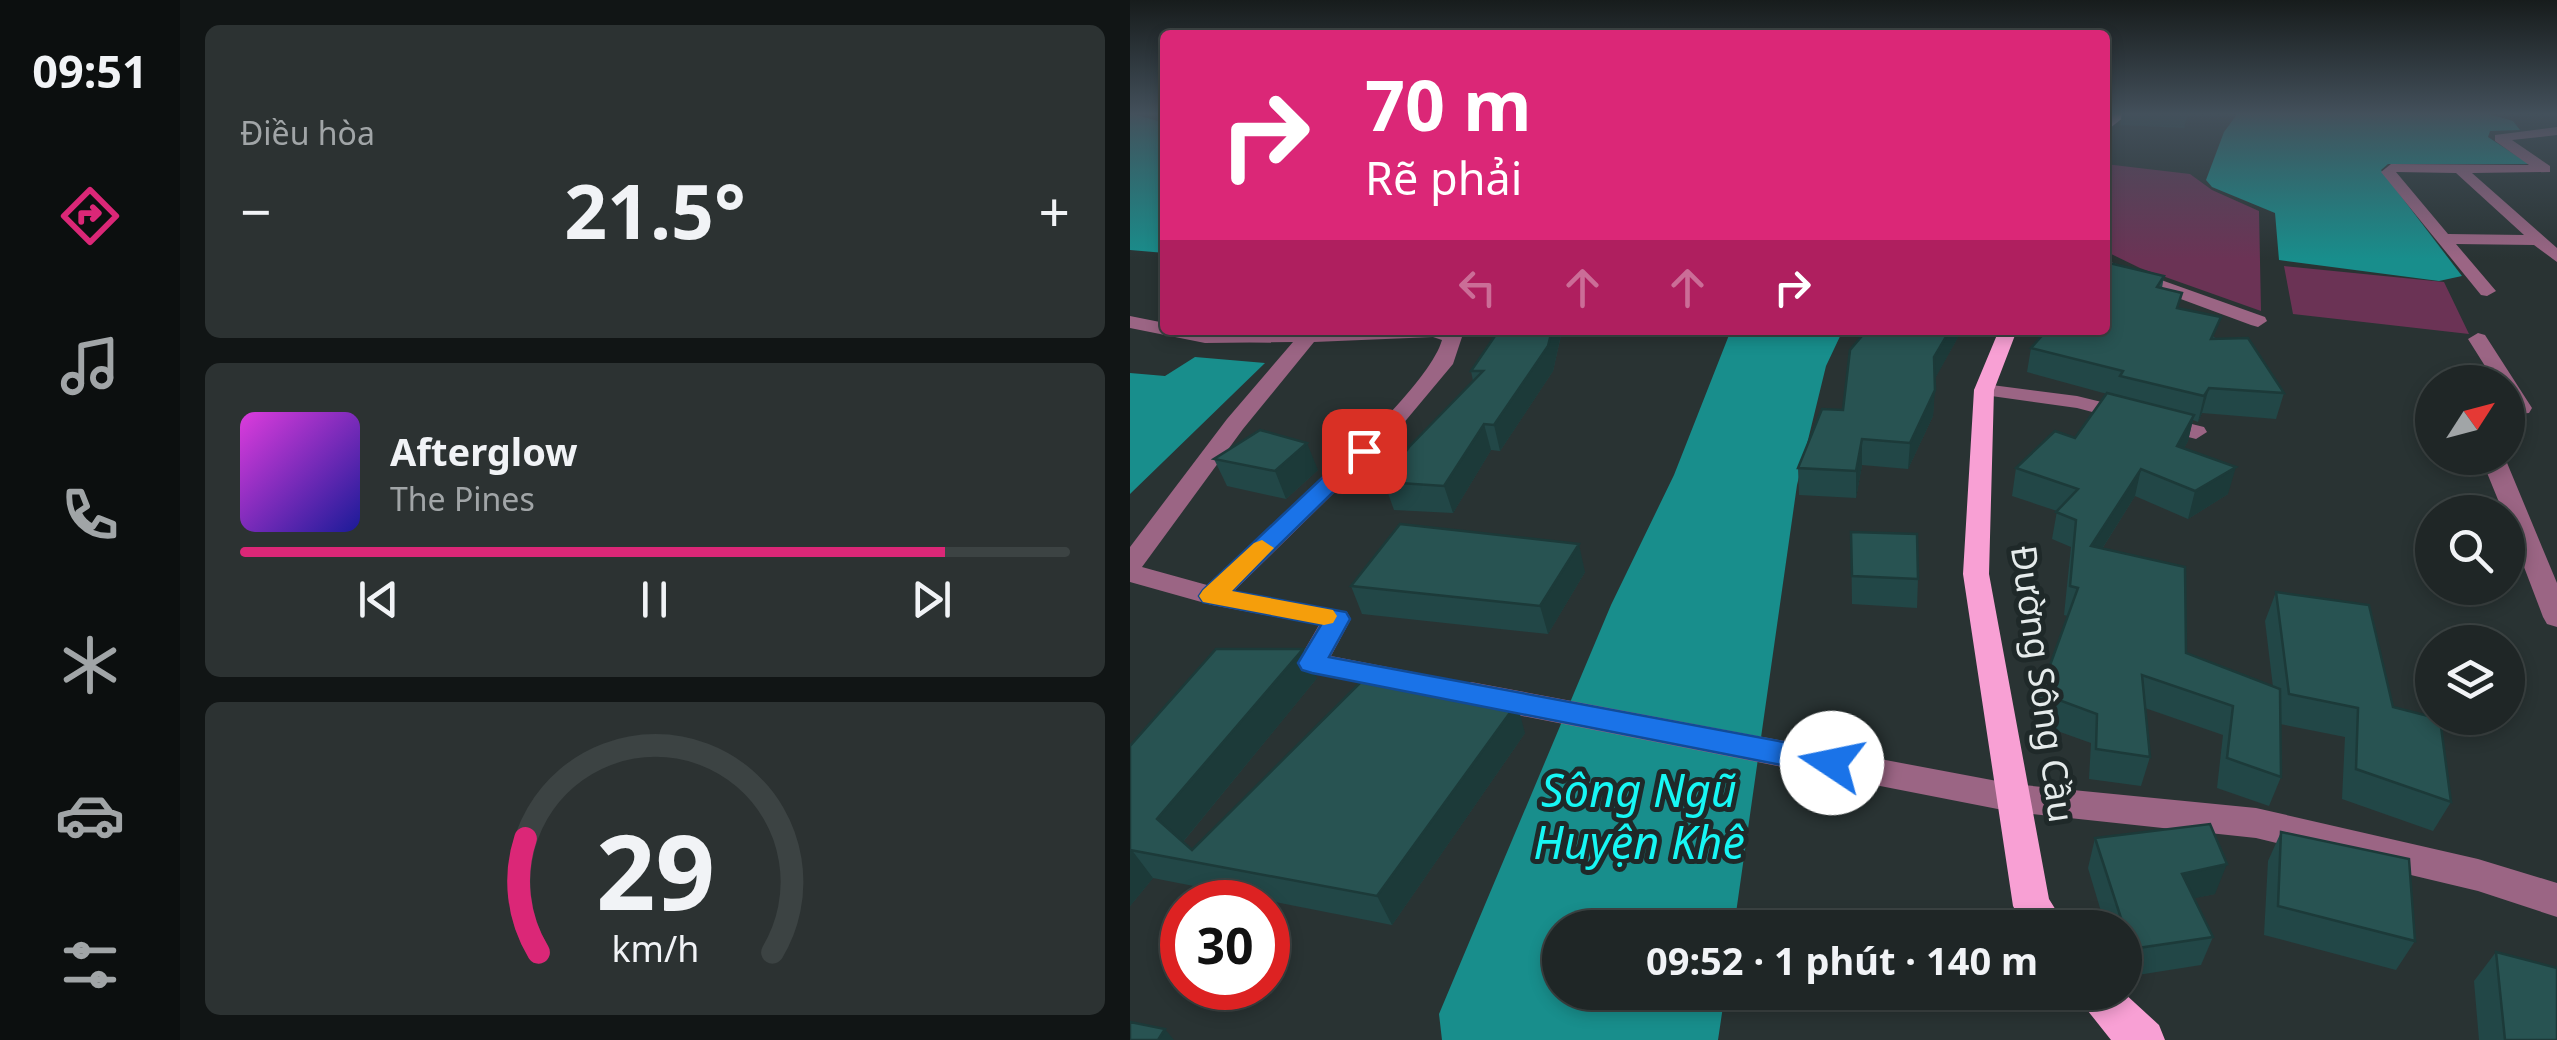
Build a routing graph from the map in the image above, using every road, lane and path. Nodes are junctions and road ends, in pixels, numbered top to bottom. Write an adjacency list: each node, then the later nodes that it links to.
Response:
1 (2460, 169): 2 (street); 3 (street); 4 (street)
2 (2551, 173)
3 (2447, 239): 4 (street); 8 (street)
4 (2538, 240): 5 (street); 6 (street)
5 (2557, 240)
6 (2557, 258)
7 (2110, 267): 10 (street)
8 (2487, 291)
9 (1130, 322): 11 (street)
10 (2258, 322)
11 (1160, 328)
12 (1195, 335): 16 (street)
13 (1333, 335): 16 (street)
14 (1446, 335): 23 (street)
15 (2006, 335): 19 (main road, Đường Sông Cầu)
16 (1308, 336): 22 (street)
17 (2478, 339): 18 (street)
18 (2494, 365)
19 (1984, 390): 20 (street); 25 (main road, Đường Sông Cầu)
20 (2196, 432)
21 (2501, 475): 24 (street)
22 (1130, 569): 23 (street)
23 (1212, 596): 25 (street)
24 (2557, 618)
25 (2013, 798): 26 (street); 27 (main road, Đường Sông Cầu)
26 (2557, 900)
27 (2035, 910)
28 (2112, 1010): 29 (main road)
29 (2144, 1040)

